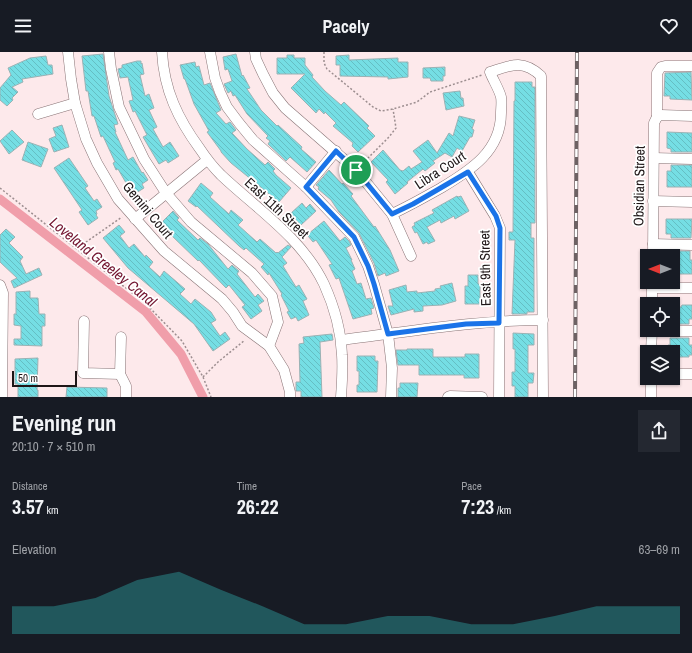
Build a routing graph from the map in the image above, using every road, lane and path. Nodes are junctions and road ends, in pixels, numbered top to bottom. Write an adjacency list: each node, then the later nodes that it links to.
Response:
1 (68, 52): 9 (street, Gemini Court)
2 (109, 52): 22 (street)
3 (162, 52): 17 (street, East 11th Street)
4 (210, 52): 20 (street)
5 (255, 52): 14 (street)
6 (324, 52): 10 (path)
7 (692, 66): 13 (street, Obsidian Street)
8 (490, 72): 10 (path); 19 (street, Libra Court); 35 (street)
9 (75, 103): 11 (street); 26 (street, Gemini Court)
10 (393, 109): 18 (path)
11 (38, 114)
12 (692, 116): 13 (street)
13 (656, 117): 15 (street, Obsidian Street)
14 (336, 151): 18 (street); 20 (street)
15 (654, 158): 16 (street); 23 (street, Obsidian Street)
16 (692, 159)
17 (207, 160): 22 (street); 43 (street, East 11th Street)
18 (356, 170): 25 (street)
19 (468, 172): 25 (street, Libra Court); 37 (street, East 9th Street)
20 (306, 187): 41 (street)
21 (0, 188): 29 (path)
22 (166, 194): 26 (street); 44 (street)
23 (653, 201): 24 (street); 27 (street, Obsidian Street)
24 (692, 202)
25 (392, 214): 31 (street)
26 (132, 215): 29 (path); 40 (street, Gemini Court)
27 (653, 244): 28 (street); 30 (street, Obsidian Street)
28 (692, 245)
29 (76, 249): 48 (path)
30 (653, 249)
31 (411, 256)
32 (0, 285): 50 (street)
33 (680, 287): 34 (street)
34 (692, 288)
35 (543, 320): 37 (street); 59 (street)
36 (84, 322): 45 (street)
37 (499, 323): 41 (street); 58 (street, East 9th Street)
38 (680, 331): 39 (street)
39 (692, 331)
40 (253, 334): 44 (street, Gemini Court); 48 (path)
41 (388, 334): 43 (street); 55 (street)
42 (121, 337): 45 (street)
43 (341, 340): 54 (street, East 11th Street)
44 (269, 346): 53 (street)
45 (120, 374): 51 (street)
46 (680, 374): 47 (street)
47 (692, 374)
48 (203, 377): 52 (path)
49 (651, 385): 60 (street)
50 (2, 397)
51 (126, 397)
52 (211, 397)
53 (290, 397)
54 (341, 397)
55 (391, 397)
56 (448, 397): 57 (street)
57 (482, 397)
58 (499, 397)
59 (543, 397)
60 (651, 397)

